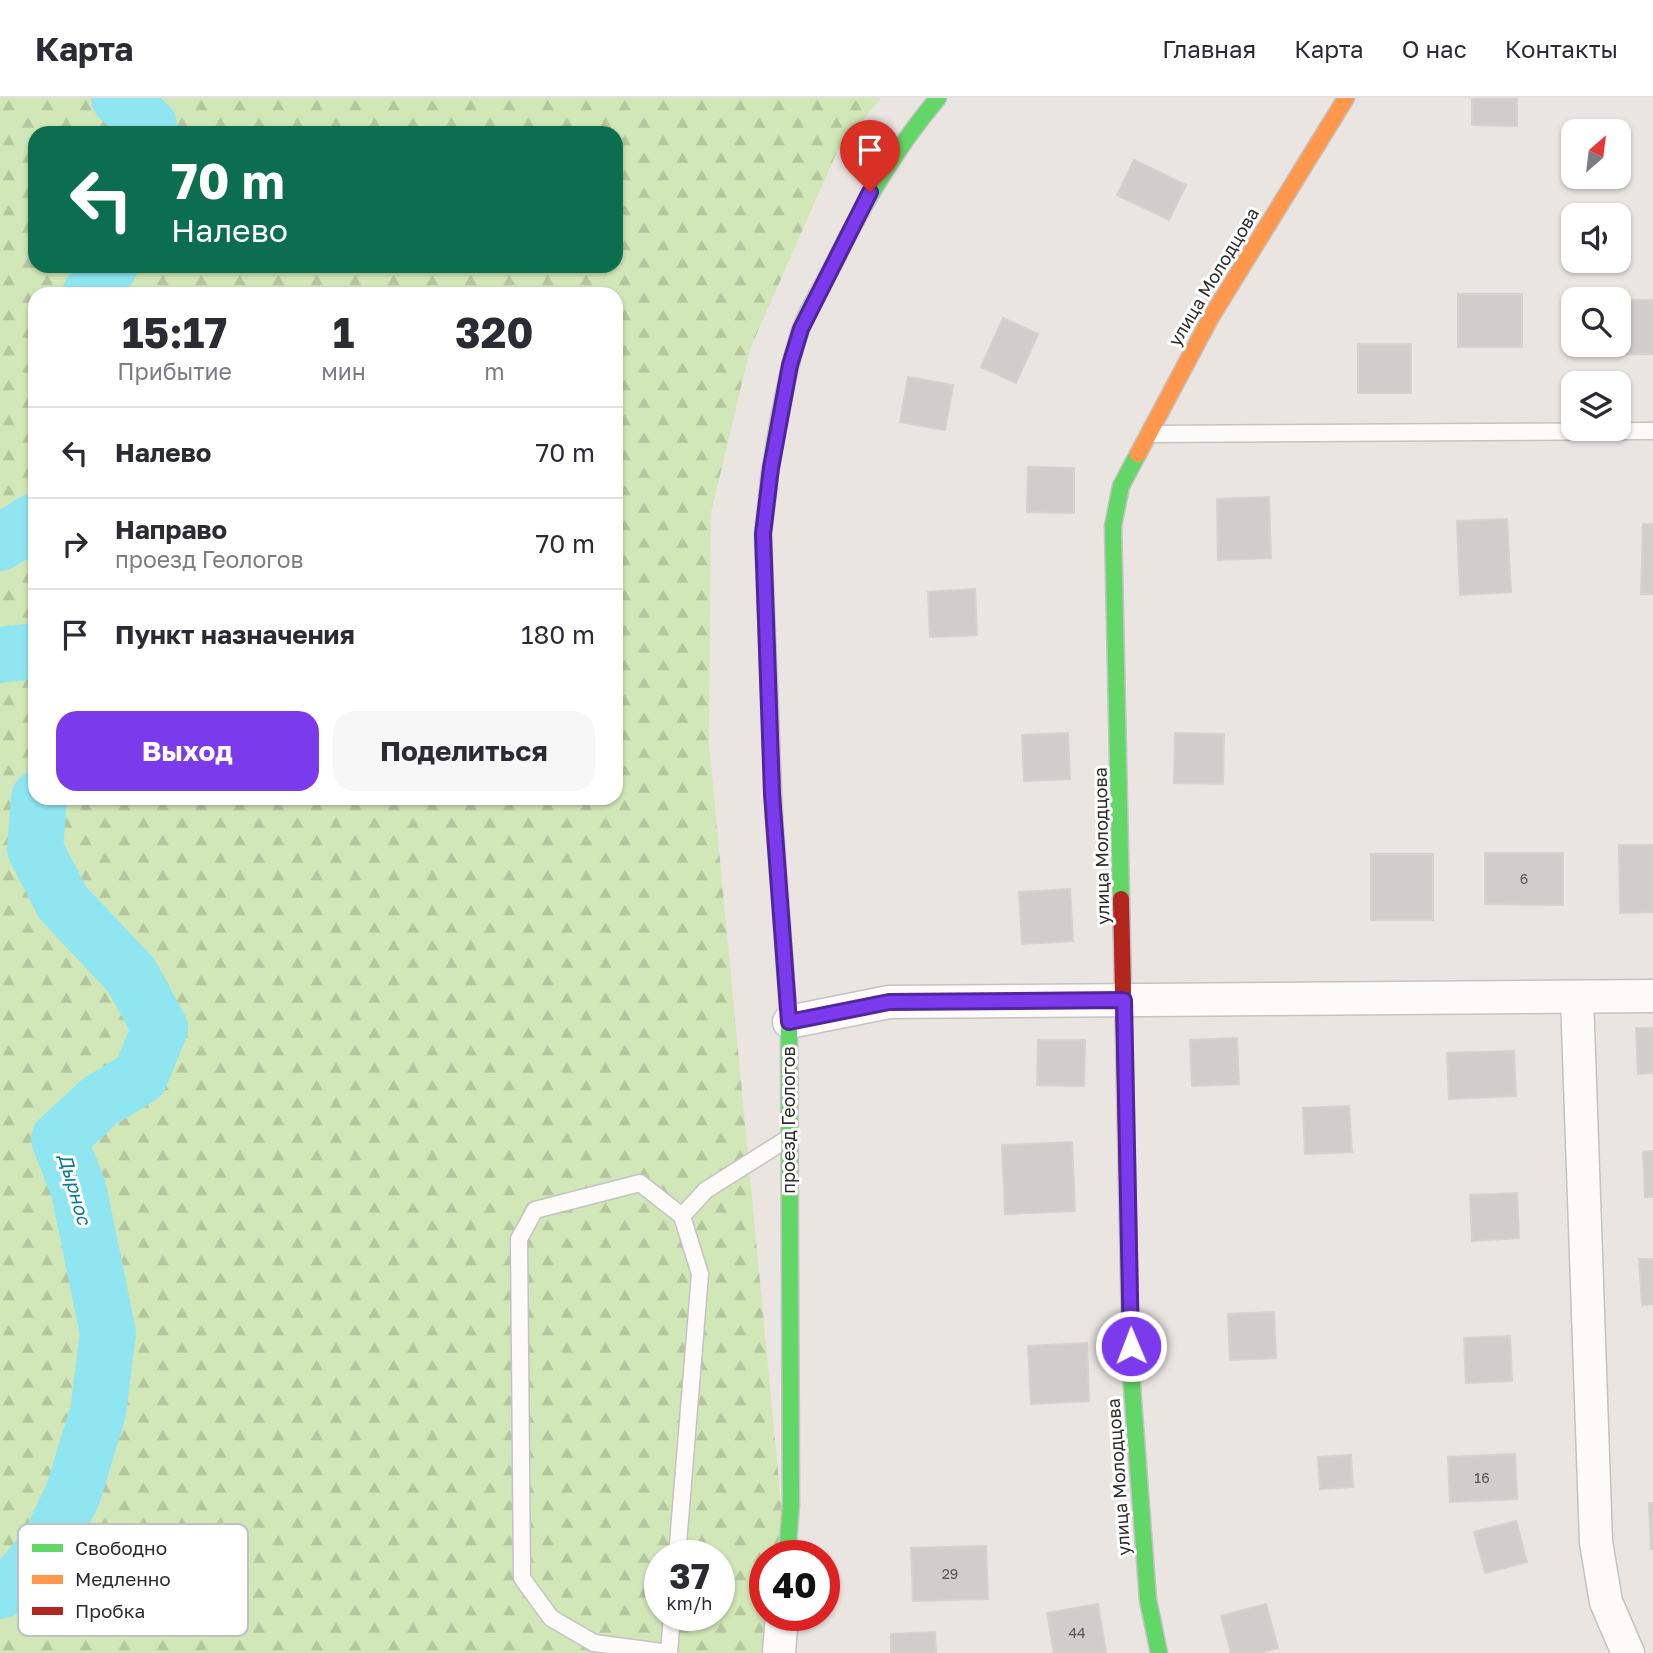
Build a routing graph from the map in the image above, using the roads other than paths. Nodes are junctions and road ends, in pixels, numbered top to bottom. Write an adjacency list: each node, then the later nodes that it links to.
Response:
1 (938, 98): 8 (street, проезд Геологов)
2 (1346, 98): 4 (street, улица Молодцова)
3 (1653, 431): 4 (lane)
4 (1148, 434): 7 (street, улица Молодцова)
5 (1653, 996): 6 (street)
6 (1577, 997): 7 (street); 17 (street)
7 (1124, 1000): 8 (street); 16 (street, улица Молодцова)
8 (789, 1022): 9 (street, проезд Геологов)
9 (790, 1138): 10 (lane); 12 (street, проезд Геологов)
10 (682, 1216): 11 (lane); 13 (lane)
11 (678, 1540)
12 (788, 1540)
13 (671, 1631)
14 (781, 1631): 15 (street)
15 (779, 1653)
16 (1159, 1653)
17 (1628, 1653)

